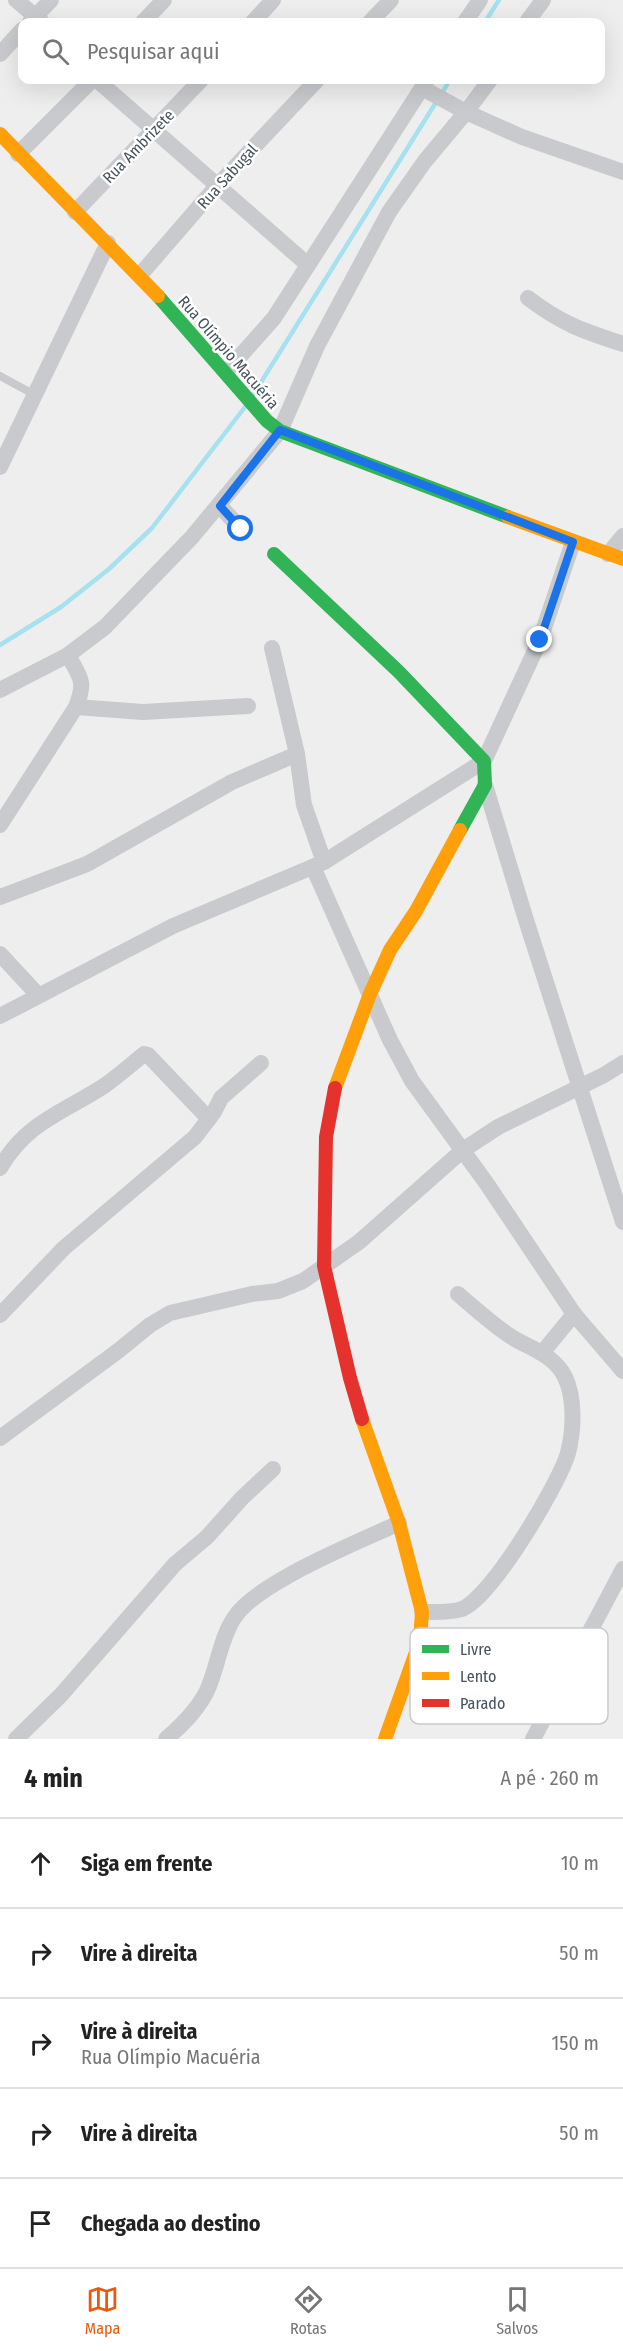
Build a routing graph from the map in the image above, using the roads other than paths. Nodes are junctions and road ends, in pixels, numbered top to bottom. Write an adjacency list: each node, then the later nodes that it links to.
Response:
1 (16, 0): 8 (street)
2 (51, 0): 9 (street)
3 (164, 0): 10 (street)
4 (273, 0): 11 (street)
5 (391, 0): 12 (street)
6 (480, 0): 13 (street)
7 (543, 0): 14 (street)
8 (34, 18)
9 (38, 18)
10 (148, 18)
11 (257, 18)
12 (374, 18)
13 (468, 18)
14 (531, 18)
15 (18, 34): 16 (street)
16 (0, 54)
17 (88, 84): 26 (street)
18 (102, 84): 24 (street)
19 (197, 84): 24 (street, Rua Ambrizete)
20 (313, 84): 28 (street, Rua Sabugal)
21 (487, 84): 23 (street)
22 (426, 86): 23 (street); 31 (street)
23 (466, 112): 27 (street); 38 (street)
24 (156, 129): 28 (street); 29 (street, Rua Ambrizete)
25 (0, 134): 26 (street, Rua Olímpio Macuéria)
26 (18, 154): 29 (street, Rua Olímpio Macuéria)
27 (623, 172)
28 (217, 186): 31 (street); 32 (street, Rua Sabugal)
29 (75, 212): 30 (street, Rua Olímpio Macuéria)
30 (108, 243): 32 (street, Rua Olímpio Macuéria); 37 (street)
31 (308, 265): 36 (street)
32 (140, 275): 36 (street, Rua Olímpio Macuéria)
33 (528, 298): 34 (street)
34 (623, 344)
35 (0, 376): 37 (lane)
36 (230, 377): 38 (street, Rua Olímpio Macuéria)
37 (35, 395): 39 (street)
38 (274, 426): 40 (street); 43 (street, Rua Olímpio Macuéria)
39 (0, 467)
40 (220, 506): 41 (street); 47 (street)
41 (241, 529)
42 (623, 536): 45 (street)
43 (573, 542): 45 (street, Rua Olímpio Macuéria); 52 (street)
44 (274, 554): 52 (street)
45 (616, 556)
46 (272, 648): 51 (street)
47 (68, 656): 48 (street); 50 (street)
48 (0, 690)
49 (248, 706): 50 (street)
50 (76, 707): 54 (street)
51 (297, 754): 55 (street); 56 (street)
52 (484, 761): 53 (street); 55 (street)
53 (485, 785): 58 (street); 63 (street)
54 (0, 825)
55 (319, 864): 58 (street); 59 (street)
56 (0, 897)
57 (0, 954): 59 (street)
58 (370, 994): 65 (street); 68 (street)
59 (38, 995): 60 (street)
60 (0, 1016)
61 (261, 1063): 64 (street)
62 (623, 1063): 63 (street)
63 (579, 1087): 65 (street); 67 (street)
64 (209, 1119): 66 (street); 71 (street)
65 (463, 1150): 68 (street); 70 (street)
66 (0, 1168)
67 (623, 1222)
68 (324, 1266): 74 (street); 76 (street)
69 (458, 1294): 72 (street)
70 (574, 1314): 72 (street); 73 (street)
71 (0, 1315)
72 (542, 1353): 78 (street)
73 (623, 1371)
74 (0, 1438)
75 (273, 1469): 83 (street)
76 (399, 1523): 78 (street); 84 (street)
77 (623, 1569): 80 (street)
78 (422, 1612): 79 (street)
79 (421, 1628)
80 (592, 1628)
81 (410, 1669): 85 (street)
82 (541, 1724): 86 (street)
83 (16, 1739)
84 (166, 1739)
85 (385, 1739)
86 (533, 1739)

